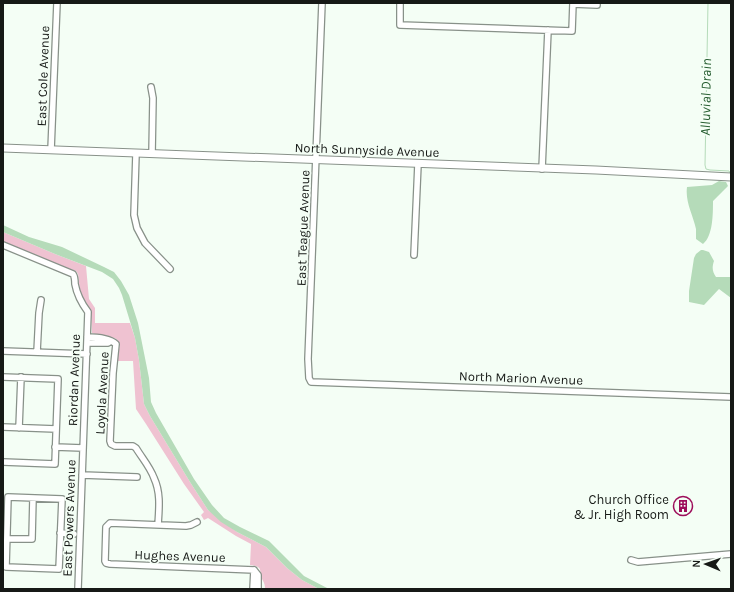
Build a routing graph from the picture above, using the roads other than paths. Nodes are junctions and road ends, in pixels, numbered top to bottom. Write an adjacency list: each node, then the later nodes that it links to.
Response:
1 (57, 3): 9 (street, East Cole Avenue)
2 (322, 3): 12 (street, East Teague Avenue)
3 (400, 3): 6 (street)
4 (573, 4): 5 (street); 6 (street)
5 (597, 5)
6 (548, 30): 14 (street)
7 (151, 87): 11 (street)
8 (3, 148): 9 (main road, North Sunnyside Avenue)
9 (51, 150): 10 (main road, North Sunnyside Avenue)
10 (136, 154): 11 (main road, North Sunnyside Avenue); 18 (street)
11 (152, 154): 12 (main road, North Sunnyside Avenue)
12 (317, 160): 13 (main road, North Sunnyside Avenue); 26 (street, East Teague Avenue)
13 (418, 164): 14 (main road, North Sunnyside Avenue); 17 (street)
14 (542, 169): 15 (main road, North Sunnyside Avenue)
15 (731, 176)
16 (3, 246): 20 (street, Riordan Avenue)
17 (414, 254)
18 (170, 269)
19 (42, 300): 22 (street)
20 (87, 340): 23 (street, Riordan Avenue); 39 (street, Loyola Avenue)
21 (3, 351): 22 (street)
22 (37, 352): 23 (street)
23 (87, 354): 32 (street, Riordan Avenue)
24 (3, 377): 25 (street)
25 (21, 377): 29 (street); 30 (street)
26 (311, 382): 27 (street, North Marion Avenue)
27 (731, 397)
28 (3, 427): 29 (street)
29 (19, 428): 30 (street)
30 (56, 429): 31 (street)
31 (55, 447): 32 (street); 33 (street)
32 (82, 448): 34 (street, East Powers Avenue)
33 (3, 462)
34 (82, 475): 35 (street); 46 (street, East Powers Avenue)
35 (137, 477)
36 (33, 498): 37 (street); 40 (street); 42 (street)
37 (5, 518): 42 (street)
38 (197, 522): 39 (street)
39 (158, 525): 45 (street, Hughes Avenue)
40 (60, 533): 41 (street); 42 (street)
41 (74, 534)
42 (7, 539)
43 (731, 554): 44 (street)
44 (631, 560)
45 (254, 570): 47 (street); 48 (street)
46 (78, 589)
47 (253, 589)
48 (258, 589)

